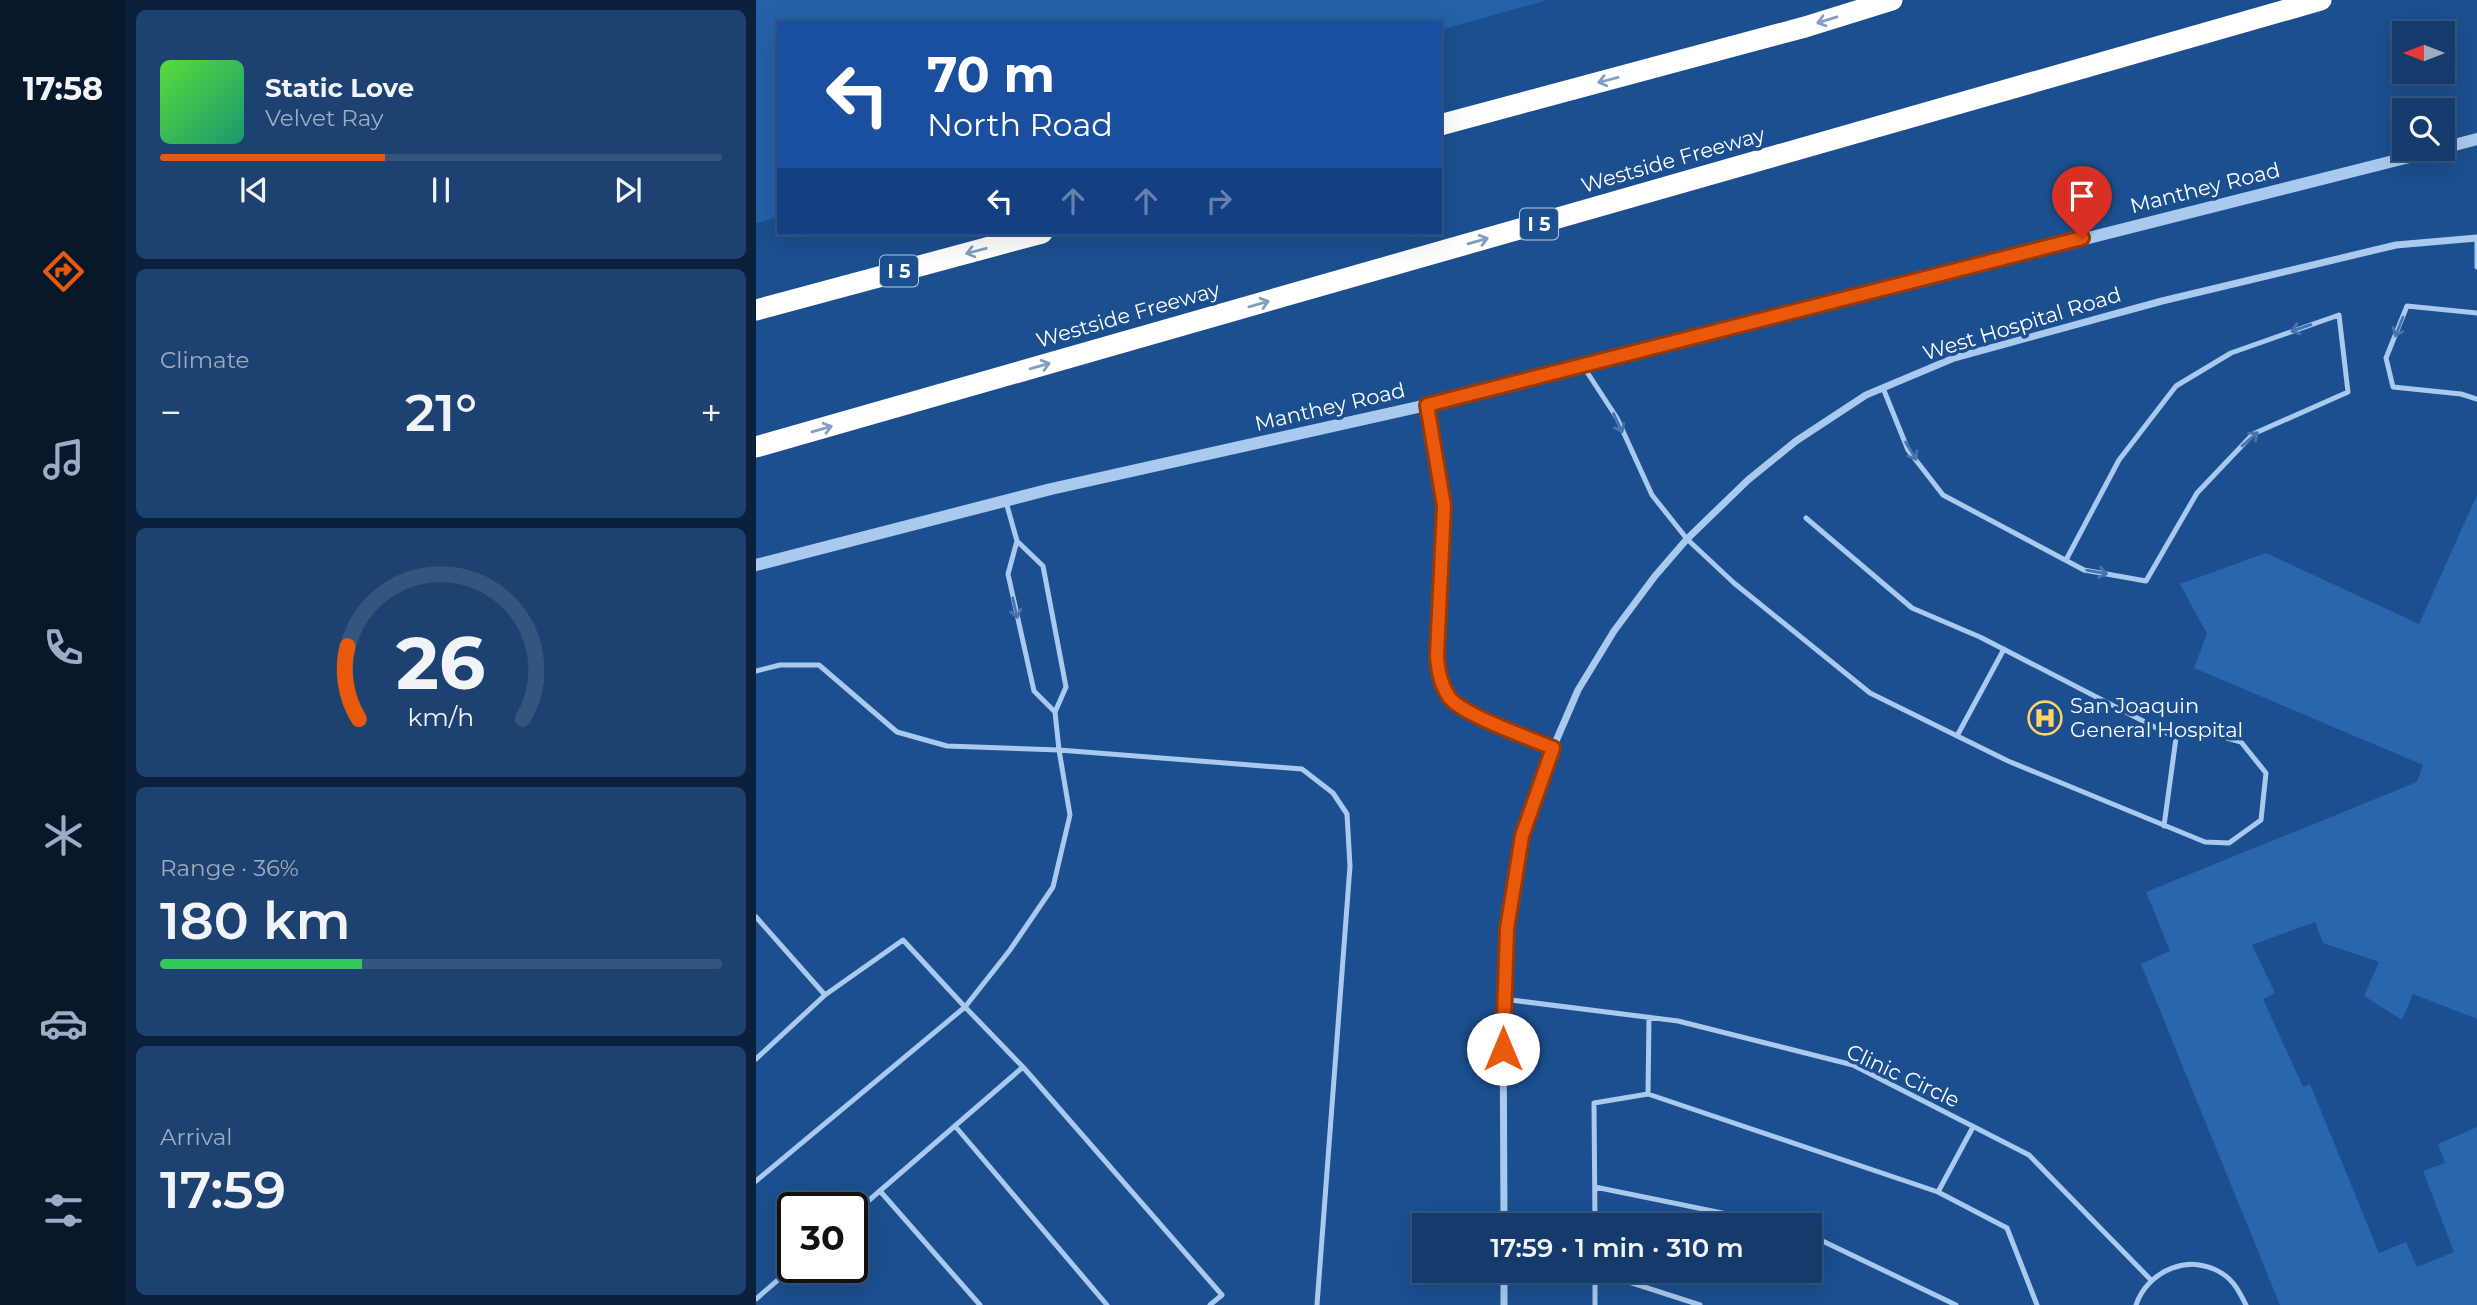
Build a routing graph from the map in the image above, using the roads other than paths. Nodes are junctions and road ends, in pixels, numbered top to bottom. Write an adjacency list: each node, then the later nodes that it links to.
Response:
1 (1892, 0): 3 (highway, one-way to 3)
2 (2321, 0): 16 (highway, Westside Freeway / I 5, one-way to 2)
3 (1442, 124)
4 (2477, 139): 5 (street, Manthey Road)
5 (2455, 145)
6 (2392, 161): 12 (street, Manthey Road)
7 (1035, 235): 10 (highway, I 5, one-way to 10)
8 (2477, 238): 9 (lane); 13 (street, West Hospital Road)
9 (2477, 267)
10 (756, 310)
11 (2477, 313): 14 (lane, one-way to 14)
12 (1583, 365): 15 (street, Manthey Road); 19 (lane, one-way to 19)
13 (1883, 388): 19 (street, West Hospital Road); 21 (lane, one-way to 21)
14 (2477, 399)
15 (1427, 405): 17 (street, Manthey Road); 28 (street)
16 (756, 447)
17 (1006, 500): 20 (lane); 22 (street, Manthey Road)
18 (1805, 518): 23 (lane)
19 (1687, 539): 26 (lane); 28 (street, West Hospital Road)
20 (1017, 541): 25 (lane, one-way to 25); 25 (lane)
21 (2066, 560): 21 (lane, one-way to 21)
22 (756, 565)
23 (2004, 649): 26 (lane); 27 (lane)
24 (756, 671): 29 (lane)
25 (1055, 712): 29 (lane)
26 (1957, 736): 30 (lane)
27 (2176, 738): 30 (lane); 30 (lane)
28 (1553, 748): 33 (street, West Hospital Road)
29 (1059, 750): 34 (lane); 59 (lane)
30 (2164, 826)
31 (756, 917): 32 (lane)
32 (825, 995): 34 (lane); 36 (lane)
33 (1503, 999): 35 (lane, Clinic Circle); 46 (street, West Hospital Road)
34 (965, 1007): 37 (lane); 41 (lane)
35 (1649, 1017): 38 (lane); 40 (lane, Clinic Circle)
36 (756, 1059)
37 (1023, 1067): 39 (lane); 58 (lane)
38 (1648, 1094): 42 (lane); 44 (lane)
39 (955, 1126): 43 (lane); 57 (lane)
40 (1973, 1127): 44 (lane); 50 (lane, Clinic Circle)
41 (756, 1181)
42 (1594, 1187): 47 (lane); 48 (lane)
43 (880, 1191): 45 (lane); 56 (lane)
44 (1938, 1192): 64 (lane)
45 (868, 1201)
46 (1504, 1213)
47 (1594, 1213)
48 (1722, 1213)
49 (1822, 1242): 63 (lane)
50 (2151, 1280): 65 (lane); 66 (lane)
51 (777, 1281): 55 (lane)
52 (1504, 1283): 60 (street)
53 (1594, 1283): 61 (lane)
54 (1631, 1283): 62 (lane)
55 (756, 1299)
56 (981, 1305)
57 (1107, 1305)
58 (1210, 1305)
59 (1317, 1305)
60 (1504, 1305)
61 (1594, 1305)
62 (1700, 1305)
63 (1955, 1305)
64 (2037, 1305)
65 (2136, 1305)
66 (2246, 1305)

